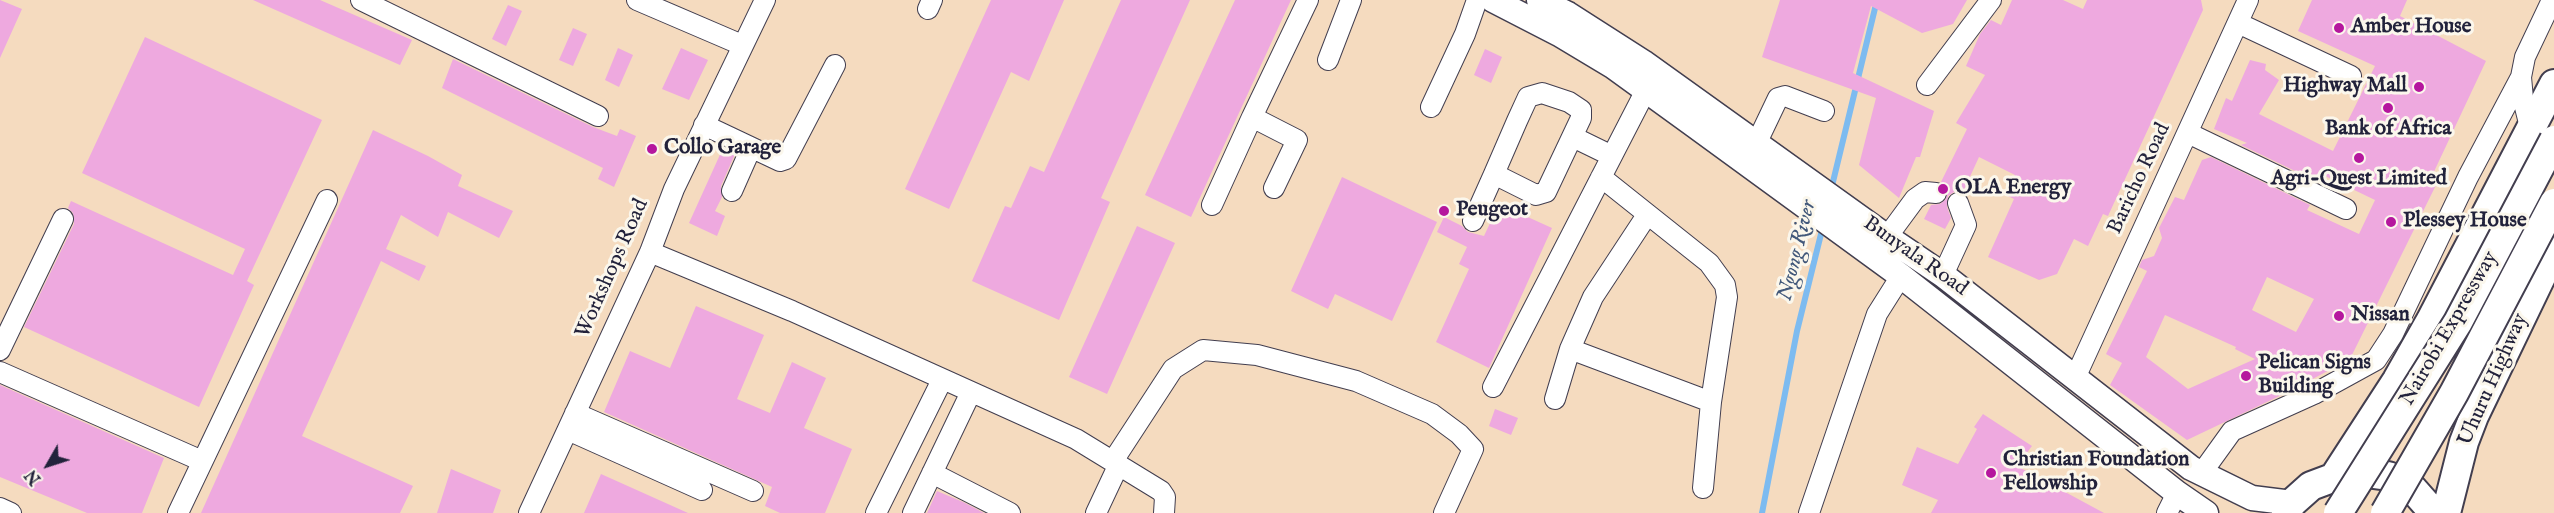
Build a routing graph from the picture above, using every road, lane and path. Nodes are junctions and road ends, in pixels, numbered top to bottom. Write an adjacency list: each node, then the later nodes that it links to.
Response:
1 (362, 0): 24 (street)
2 (637, 0): 14 (street)
3 (765, 0): 14 (street, Workshops Road)
4 (1308, 0): 25 (street)
5 (1351, 0): 15 (street)
6 (1477, 0): 22 (street)
7 (1493, 0): 12 (main road, Bunyala Road)
8 (1539, 0): 12 (main road, Bunyala Road)
9 (1991, 0): 20 (street)
10 (2248, 0): 13 (street, Baricho Road)
11 (2552, 0): 18 (street)
12 (1567, 16): 21 (main road, Bunyala Road); 30 (main road, Bunyala Road)
13 (2238, 23): 17 (street); 27 (street, Baricho Road)
14 (742, 45): 26 (street, Workshops Road)
15 (1328, 60)
16 (835, 65): 31 (street)
17 (2352, 76)
18 (2521, 77): 28 (street); 64 (street)
19 (2554, 84): 28 (highway)
20 (1927, 85)
21 (1646, 90): 32 (street); 50 (main road, Bunyala Road)
22 (1431, 107)
23 (1824, 111): 30 (street)
24 (598, 116)
25 (1252, 117): 35 (street); 41 (street)
26 (704, 125): 31 (street); 48 (street, Workshops Road)
27 (2188, 133): 42 (street); 54 (street, Baricho Road)
28 (2543, 135): 65 (highway); 83 (highway, Nairobi Expressway, bridge)
29 (1573, 136): 32 (street); 33 (street); 33 (street)
30 (1757, 142): 46 (main road, Bunyala Road)
31 (751, 148): 36 (street)
32 (1612, 156): 34 (street)
33 (1494, 174): 45 (street)
34 (1601, 177): 43 (street); 56 (street)
35 (1274, 188)
36 (732, 191)
37 (1936, 193): 46 (street)
38 (327, 200): 61 (street)
39 (1958, 203): 49 (street)
40 (2554, 203): 84 (highway, Nairobi Expressway, bridge)
41 (1212, 206)
42 (2346, 209)
43 (1647, 215): 51 (street); 59 (street)
44 (63, 219): 52 (street)
45 (1473, 221)
46 (1887, 237): 49 (main road, Bunyala Road)
47 (2554, 250): 86 (highway, Uhuru Highway)
48 (650, 252): 55 (street); 60 (street, Workshops Road)
49 (1943, 275): 54 (main road, Bunyala Road)
50 (1901, 276): 69 (main road, Bunyala Road); 81 (street)
51 (1570, 349): 58 (street); 59 (street)
52 (0, 350)
53 (0, 372): 61 (street)
54 (2075, 378): 64 (main road, Bunyala Road)
55 (942, 380): 57 (street); 75 (street)
56 (1493, 387)
57 (971, 392): 62 (street); 63 (street)
58 (1556, 399)
59 (1711, 402): 66 (street)
60 (571, 421): 67 (street); 68 (street); 74 (street, Workshops Road)
61 (202, 460): 73 (street)
62 (1116, 463): 78 (street); 79 (street); 80 (street)
63 (932, 473): 76 (street); 77 (street)
64 (2201, 474): 71 (main road, Bunyala Road)
65 (2336, 474): 71 (highway); 85 (highway)
66 (1702, 488)
67 (702, 490)
68 (753, 491)
69 (2172, 503): 82 (main road, Bunyala Road)
70 (0, 508): 72 (street)
71 (2289, 508)
72 (11, 513)
73 (178, 513)
74 (529, 513)
75 (876, 513)
76 (913, 513)
77 (1010, 513)
78 (1096, 513)
79 (1164, 513)
80 (1444, 513)
81 (1809, 513)
82 (2206, 513)
83 (2338, 513)
84 (2385, 513)
85 (2434, 513)
86 (2446, 513)

